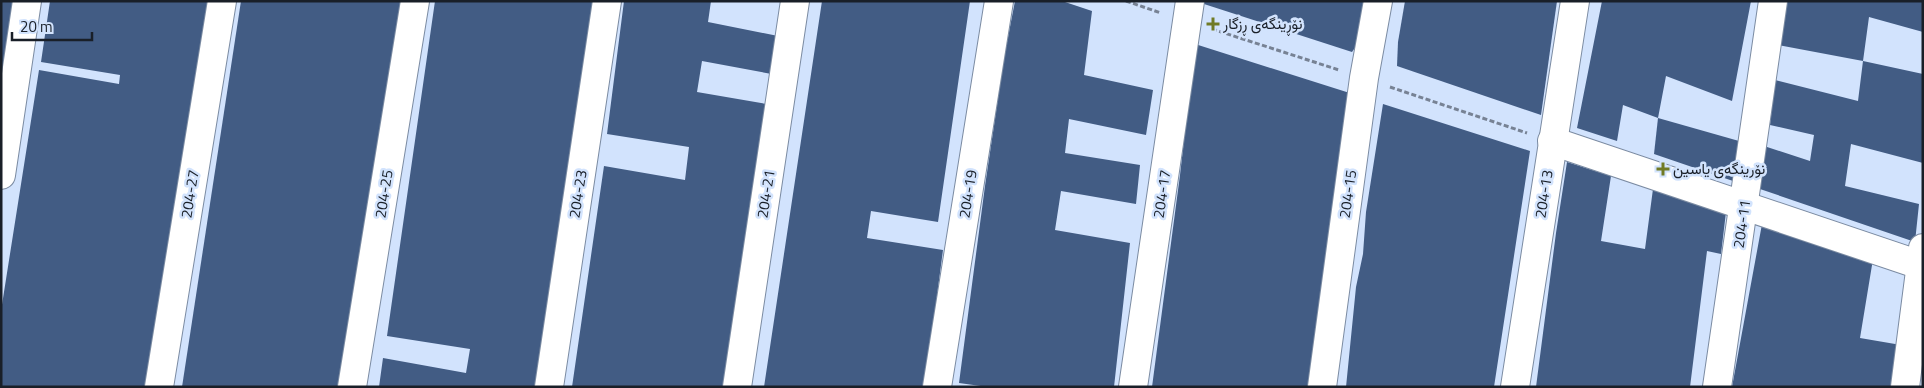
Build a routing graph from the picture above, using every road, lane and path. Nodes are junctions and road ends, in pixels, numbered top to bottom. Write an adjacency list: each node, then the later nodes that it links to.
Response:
1 (27, 1): 14 (street)
2 (222, 1): 17 (street, 204-27)
3 (415, 1): 18 (street, 204-25)
4 (607, 1): 19 (street, 204-23)
5 (796, 1): 20 (street, 204-21)
6 (999, 1): 21 (street, 204-19)
7 (1126, 1): 11 (path)
8 (1378, 1): 12 (street, 204-15)
9 (1575, 1): 13 (street, 204-13)
10 (1773, 1): 15 (street, 204-11)
11 (1189, 11): 12 (path); 22 (street, 204-17)
12 (1364, 78): 13 (path); 23 (street, 204-15)
13 (1552, 141): 15 (street); 24 (street, 204-13)
14 (1, 174)
15 (1745, 204): 16 (street); 25 (street, 204-11)
16 (1922, 260): 26 (street)
17 (159, 387)
18 (352, 387)
19 (548, 387)
20 (737, 387)
21 (937, 387)
22 (1133, 387)
23 (1322, 387)
24 (1515, 387)
25 (1717, 387)
26 (1905, 387)

